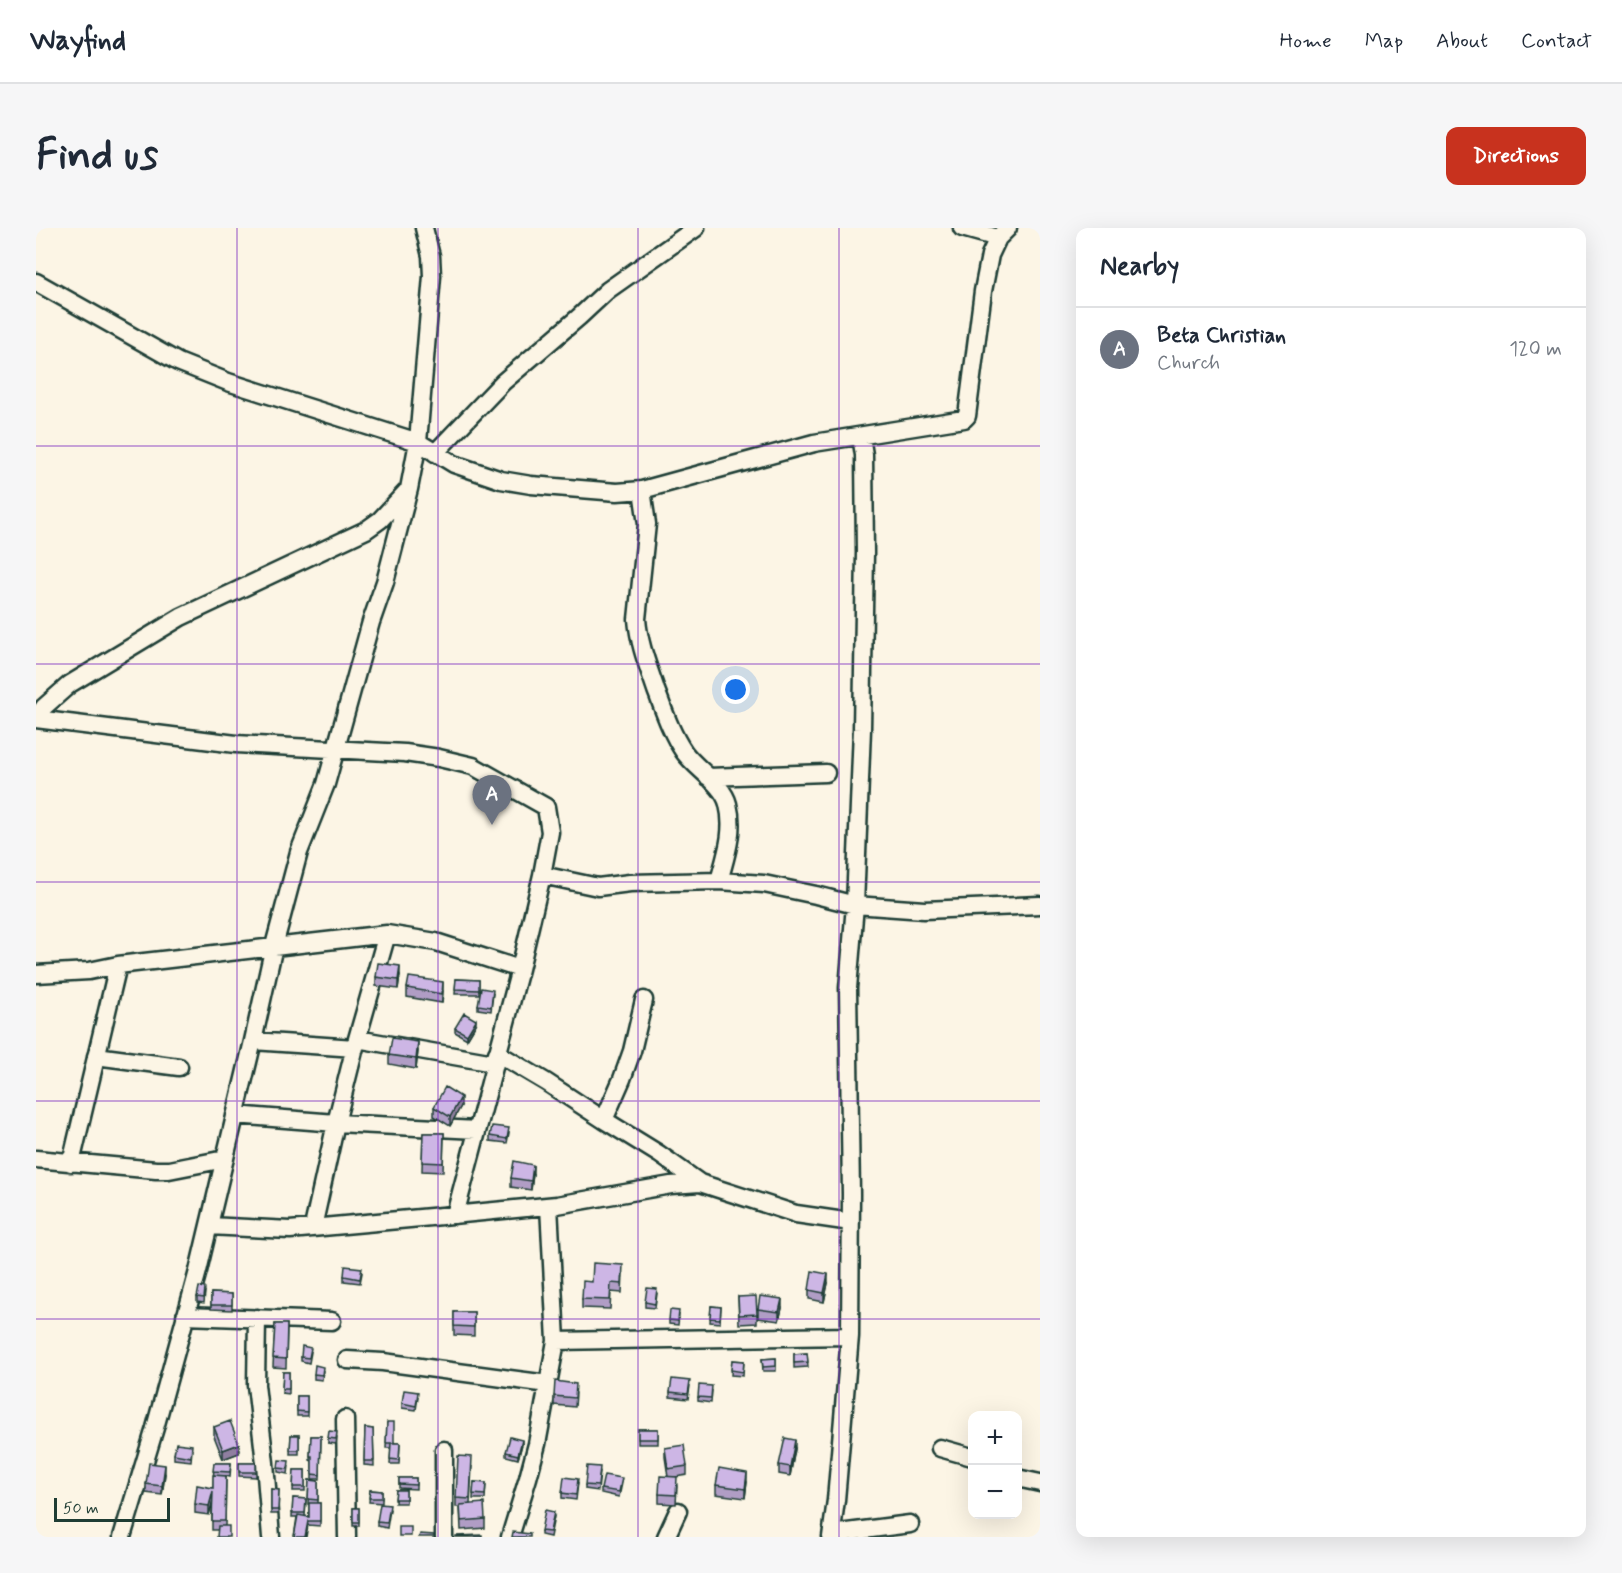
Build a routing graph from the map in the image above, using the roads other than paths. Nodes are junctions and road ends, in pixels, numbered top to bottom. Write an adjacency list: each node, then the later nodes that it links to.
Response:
1 (424, 228): 7 (street)
2 (696, 228): 8 (street)
3 (962, 228): 4 (street)
4 (1003, 233): 6 (street)
5 (36, 282): 7 (street)
6 (861, 436): 10 (street); 17 (street)
7 (418, 442): 8 (street); 9 (street)
8 (435, 453): 10 (street)
9 (409, 489): 11 (street); 12 (street)
10 (642, 490): 14 (street)
11 (36, 718): 12 (street)
12 (336, 750): 15 (street); 20 (street)
13 (826, 773): 14 (street)
14 (708, 777): 16 (street)
15 (542, 875): 16 (street); 22 (street)
16 (719, 881): 17 (street)
17 (855, 905): 18 (street); 40 (street)
18 (1040, 905)
19 (387, 934): 20 (street); 22 (street); 26 (street)
20 (274, 946): 21 (street); 25 (street)
21 (118, 965): 23 (street); 27 (street)
22 (520, 969): 28 (street)
23 (36, 974)
24 (644, 1000): 31 (street)
25 (253, 1041): 26 (street); 30 (street)
26 (356, 1044): 28 (street); 32 (street)
27 (96, 1056): 29 (street); 36 (street)
28 (496, 1058): 31 (street); 33 (street)
29 (179, 1066)
30 (235, 1115): 32 (street); 34 (street)
31 (604, 1120): 37 (street)
32 (336, 1123): 33 (street); 42 (street)
33 (477, 1130): 39 (street)
34 (225, 1159): 36 (street); 41 (street)
35 (36, 1160): 36 (street)
36 (71, 1163)
37 (700, 1183): 38 (street); 40 (street)
38 (549, 1206): 39 (street); 47 (street)
39 (455, 1215): 42 (street)
40 (851, 1222): 46 (street)
41 (209, 1226): 42 (street); 43 (street)
42 (313, 1227)
43 (185, 1316): 44 (street); 60 (street)
44 (257, 1318): 45 (street); 61 (street)
45 (332, 1321)
46 (850, 1336): 47 (street); 59 (street)
47 (555, 1341): 49 (street)
48 (347, 1360): 49 (street)
49 (548, 1384): 64 (street)
50 (345, 1419): 62 (street)
51 (940, 1448): 53 (street)
52 (444, 1450): 63 (street)
53 (968, 1456)
54 (1022, 1479): 55 (street)
55 (1040, 1483)
56 (678, 1511): 65 (street)
57 (910, 1524): 58 (street)
58 (888, 1532): 59 (street)
59 (831, 1536)
60 (122, 1537)
61 (271, 1537)
62 (347, 1537)
63 (444, 1537)
64 (510, 1537)
65 (666, 1537)

